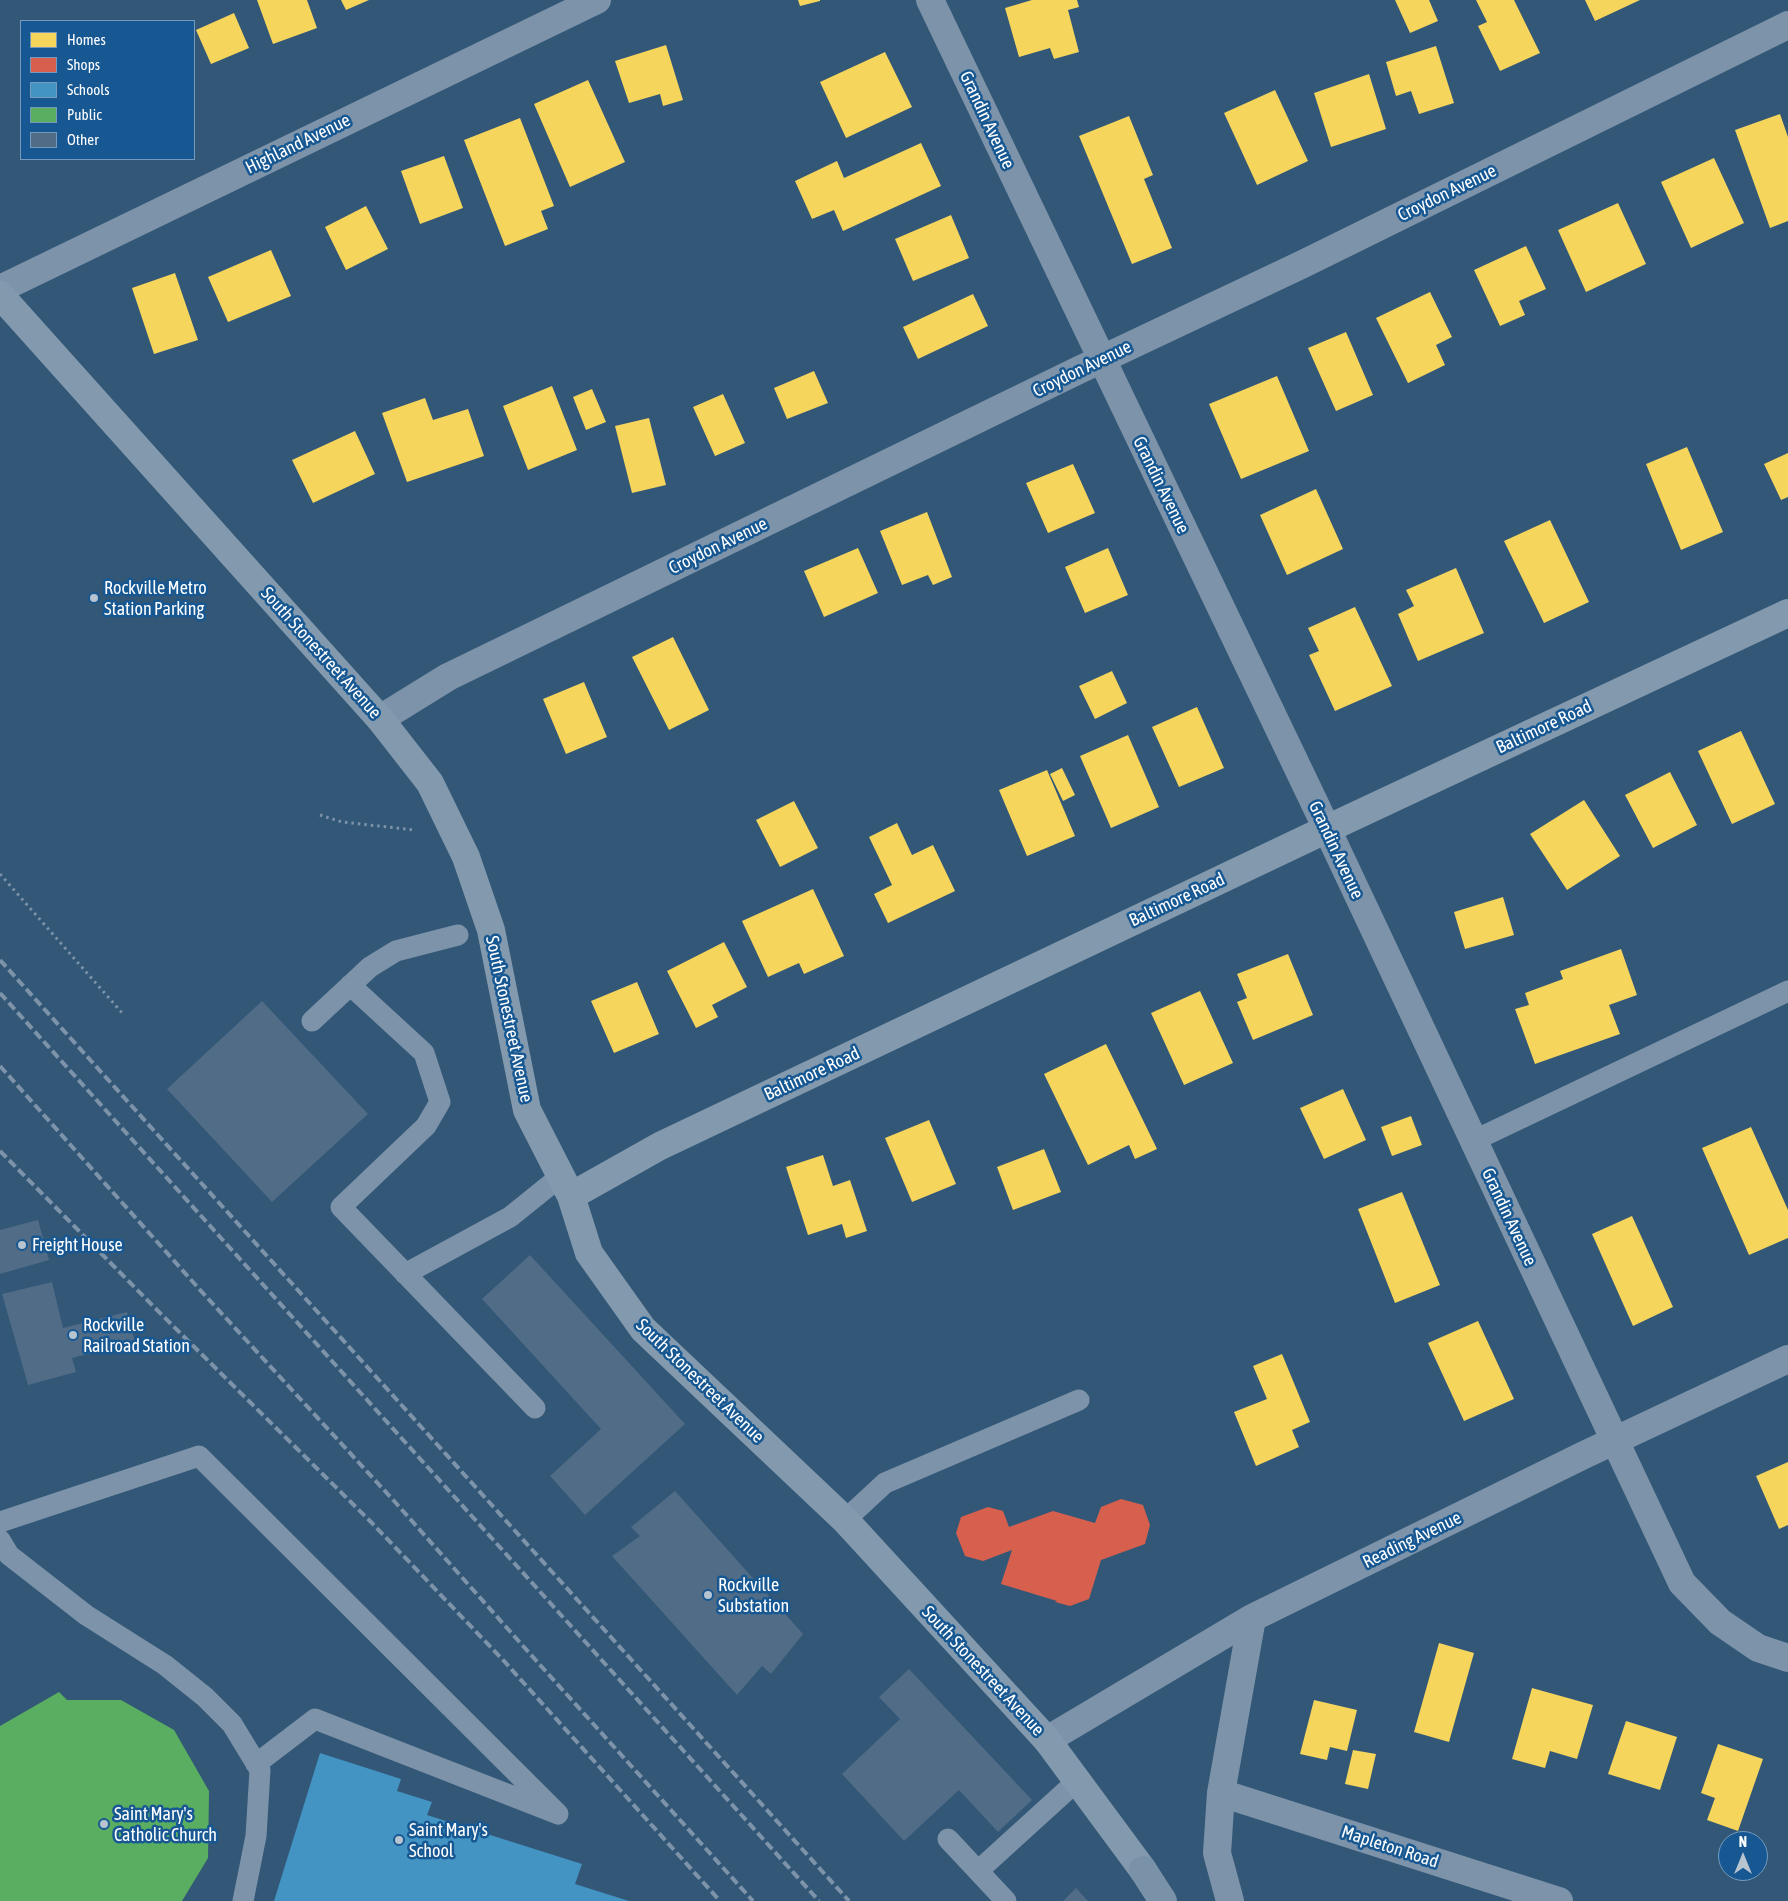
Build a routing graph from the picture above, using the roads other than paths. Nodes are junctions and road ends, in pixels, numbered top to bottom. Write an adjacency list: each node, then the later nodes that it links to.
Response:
1 (597, 0): 4 (street, Highland Avenue)
2 (930, 0): 6 (street, Grandin Avenue)
3 (1788, 25): 6 (street, Croydon Avenue)
4 (0, 288)
5 (0, 295): 8 (main road, South Stonestreet Avenue)
6 (1101, 360): 8 (street, Croydon Avenue); 9 (street, Grandin Avenue)
7 (1788, 613): 9 (main road, Baltimore Road)
8 (380, 719): 15 (main road, South Stonestreet Avenue)
9 (1327, 829): 14 (street, Grandin Avenue); 15 (main road, Baltimore Road)
10 (458, 935): 11 (lane)
11 (350, 985): 13 (lane); 16 (lane)
12 (1788, 991): 14 (lane)
13 (312, 1021)
14 (1473, 1141): 20 (street, Grandin Avenue)
15 (566, 1186): 16 (lane); 21 (main road, South Stonestreet Avenue)
16 (405, 1274): 19 (lane)
17 (1788, 1359): 20 (street, Reading Avenue)
18 (1079, 1400): 21 (lane)
19 (536, 1408)
20 (1614, 1441): 24 (street, Reading Avenue); 25 (street, Grandin Avenue)
21 (845, 1520): 26 (main road, South Stonestreet Avenue)
22 (0, 1522): 27 (lane)
23 (0, 1540): 27 (lane)
24 (1252, 1618): 26 (street, Reading Avenue); 29 (street)
25 (1788, 1658)
26 (1047, 1740): 28 (main road, South Stonestreet Avenue)
27 (256, 1764): 33 (lane)
28 (1077, 1781): 31 (main road, South Stonestreet Avenue); 32 (lane)
29 (1222, 1793): 37 (street); 38 (street, Mapleton Road)
30 (948, 1839): 32 (lane)
31 (1143, 1870): 35 (main road); 36 (main road)
32 (978, 1871): 34 (lane)
33 (243, 1901)
34 (1006, 1901)
35 (1152, 1901)
36 (1163, 1901)
37 (1230, 1901)
38 (1558, 1901)

